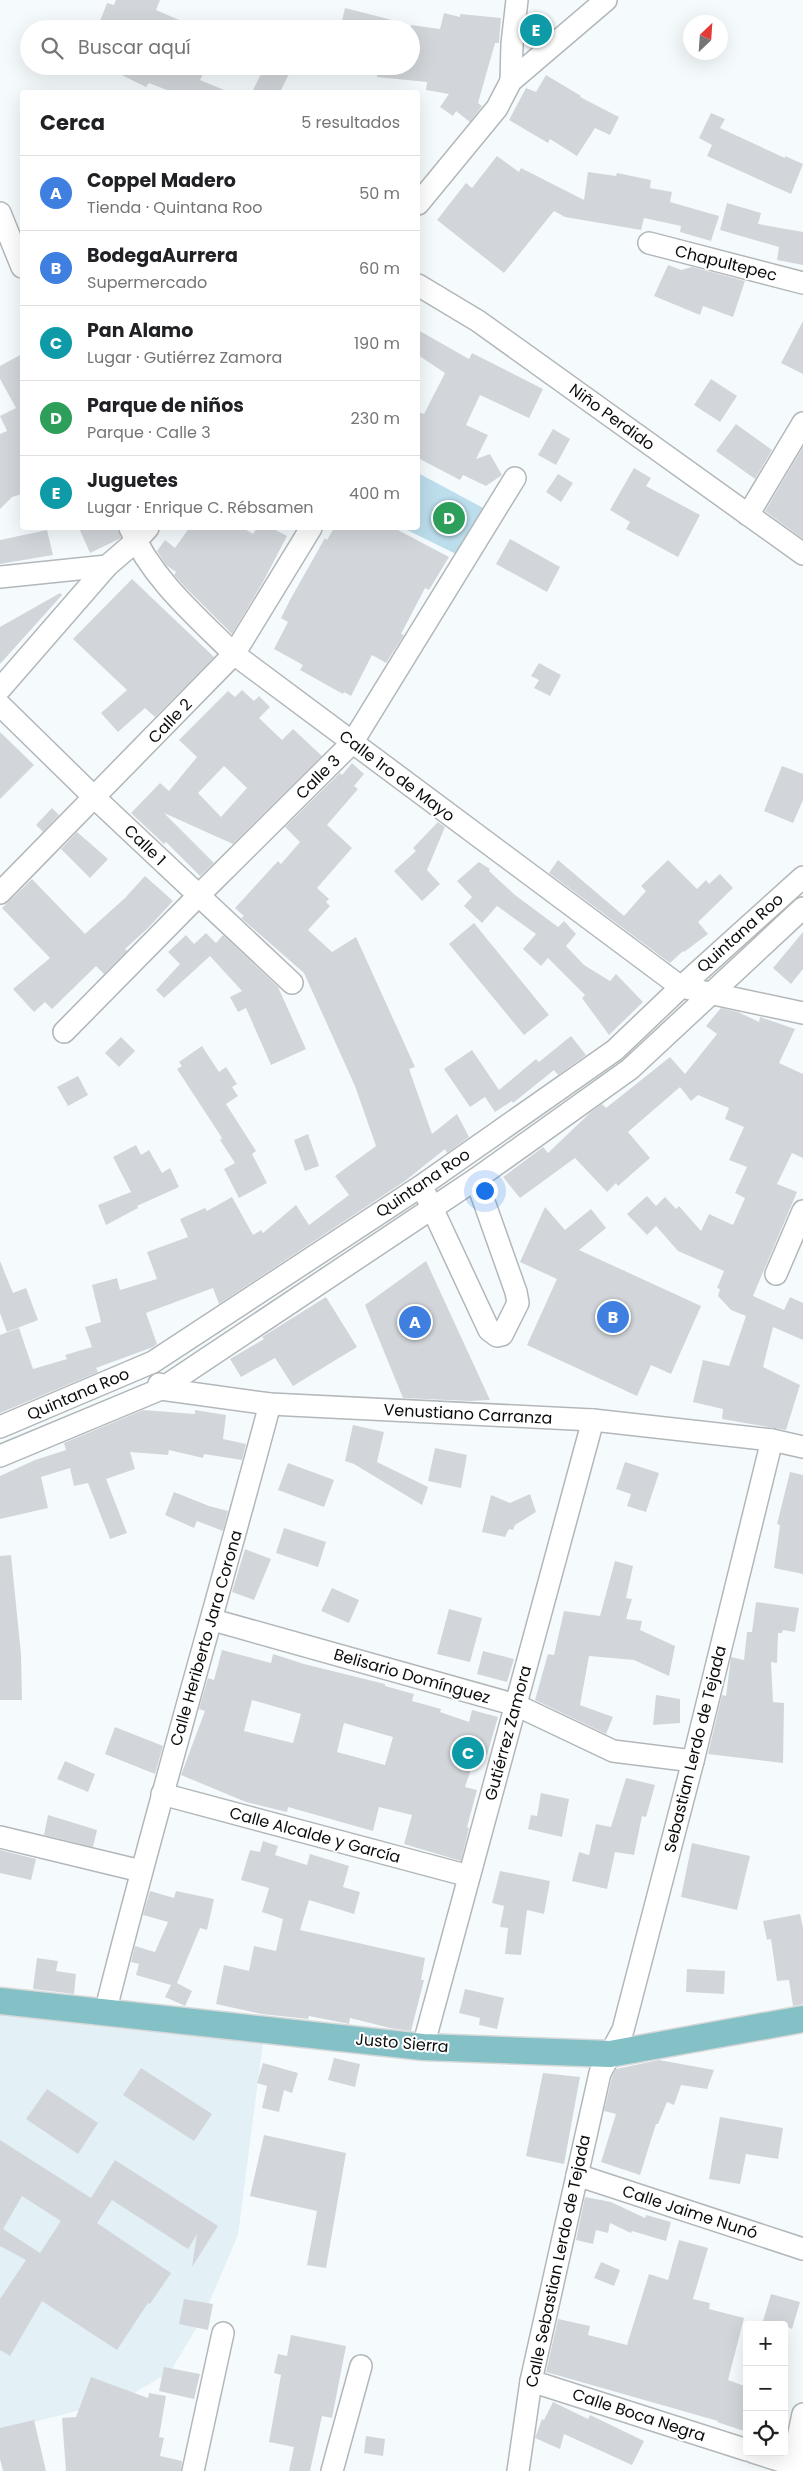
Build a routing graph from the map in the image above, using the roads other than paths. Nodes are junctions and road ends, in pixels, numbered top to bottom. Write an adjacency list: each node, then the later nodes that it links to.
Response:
1 (517, 0): 3 (street)
2 (606, 0): 3 (street)
3 (511, 81): 4 (street)
4 (420, 202)
5 (0, 213): 7 (street)
6 (649, 243): 8 (street, Chapultepec)
7 (20, 262)
8 (803, 282)
9 (420, 286): 12 (street, Niño Perdido)
10 (803, 423): 12 (street)
11 (515, 478): 21 (street, Calle 3)
12 (748, 515): 15 (street, Niño Perdido)
13 (310, 530): 18 (street, Calle 2)
14 (138, 532): 16 (street); 18 (street, Calle 1ro de Mayo)
15 (803, 554)
16 (107, 566): 17 (street); 19 (street)
17 (0, 577)
18 (234, 654): 21 (street, Calle 1ro de Mayo); 22 (street, Calle 2)
19 (0, 689)
20 (0, 705): 22 (street, Calle 1)
21 (352, 743): 25 (street, Calle 3); 28 (street, Calle 1ro de Mayo)
22 (95, 798): 24 (street, Calle 2); 25 (street, Calle 1)
23 (803, 877): 28 (street, Quintana Roo)
24 (0, 893)
25 (198, 896): 27 (street, Calle 1); 31 (street, Calle 3)
26 (803, 908): 29 (street, Quintana Roo)
27 (292, 983)
28 (680, 987): 29 (street); 33 (street, Quintana Roo)
29 (710, 994): 30 (street); 32 (street, Quintana Roo)
30 (803, 1013)
31 (64, 1032)
32 (476, 1179): 34 (street, Quintana Roo); 34 (street)
33 (421, 1186): 34 (street); 37 (street, Quintana Roo)
34 (432, 1208): 38 (street, Quintana Roo)
35 (803, 1211): 36 (street)
36 (776, 1274)
37 (153, 1362): 38 (street); 41 (street, Quintana Roo)
38 (161, 1389): 39 (street, Venustiano Carranza); 44 (street, Quintana Roo)
39 (270, 1404): 40 (street, Venustiano Carranza); 45 (street, Calle Heriberto Jara Corona)
40 (593, 1420): 42 (street, Venustiano Carranza); 46 (street, Gutiérrez Zamora)
41 (0, 1427)
42 (772, 1440): 43 (street, Venustiano Carranza); 47 (street, Sebastian Lerdo de Tejada)
43 (803, 1447)
44 (0, 1456)
45 (213, 1620): 46 (street, Belisario Domínguez); 48 (street, Calle Heriberto Jara Corona)
46 (516, 1705): 47 (street, Belisario Domínguez); 51 (street, Gutiérrez Zamora)
47 (693, 1761): 56 (street, Sebastian Lerdo de Tejada)
48 (162, 1794): 50 (street, Calle Heriberto Jara Corona); 51 (street, Calle Alcalde y García)
49 (0, 1837): 50 (street)
50 (141, 1871): 53 (street, Calle Heriberto Jara Corona)
51 (469, 1876): 55 (street, Gutiérrez Zamora)
52 (0, 2001): 53 (main road, Justo Sierra)
53 (105, 2013): 55 (main road, Justo Sierra)
54 (803, 2019): 56 (main road, Justo Sierra)
55 (423, 2046): 56 (main road, Justo Sierra)
56 (610, 2054): 57 (street, Calle Sebastian Lerdo de Tejada)
57 (577, 2174): 58 (street, Calle Jaime Nunó); 61 (street, Calle Sebastian Lerdo de Tejada)
58 (803, 2249)
59 (222, 2332): 66 (street)
60 (361, 2366): 67 (street)
61 (531, 2381): 63 (street, Calle Boca Negra); 68 (street, Calle Sebastian Lerdo de Tejada)
62 (803, 2414): 65 (street)
63 (743, 2449)
64 (764, 2456): 65 (street)
65 (795, 2468)
66 (193, 2471)
67 (332, 2471)
68 (518, 2471)

